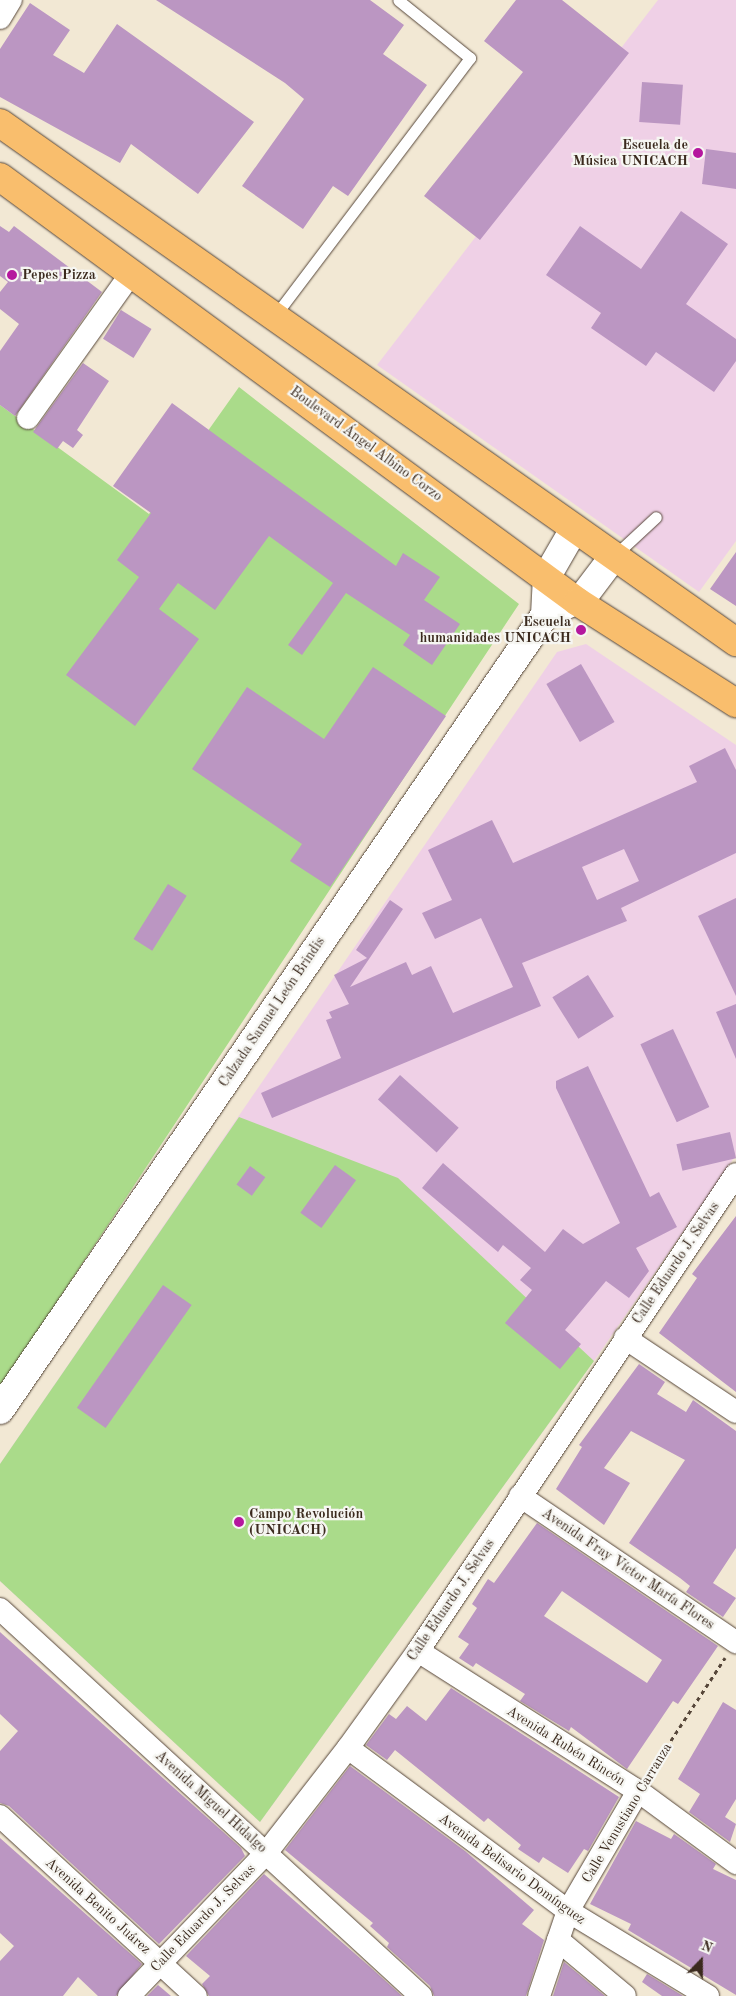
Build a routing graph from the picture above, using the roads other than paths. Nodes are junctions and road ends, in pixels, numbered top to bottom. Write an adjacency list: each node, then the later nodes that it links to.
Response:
1 (11, 0): 3 (street)
2 (398, 0): 7 (lane)
3 (0, 18)
4 (0, 123): 7 (main road)
5 (0, 177): 6 (main road, Boulevard Ángel Albino Corzo)
6 (132, 272): 8 (street); 12 (main road, Boulevard Ángel Albino Corzo)
7 (274, 317): 10 (main road)
8 (28, 418)
9 (656, 517): 11 (lane)
10 (574, 529): 11 (main road); 12 (street)
11 (614, 556): 13 (street); 15 (main road)
12 (547, 576): 13 (main road, Boulevard Ángel Albino Corzo); 14 (street)
13 (578, 602): 14 (street); 16 (main road, Boulevard Ángel Albino Corzo)
14 (545, 615): 19 (street, Calzada Samuel León Brindis)
15 (736, 642)
16 (736, 703)
17 (735, 1179): 18 (street, Calle Eduardo J. Selvas)
18 (625, 1338): 20 (street); 21 (street, Calle Eduardo J. Selvas)
19 (0, 1410)
20 (736, 1412)
21 (520, 1496): 23 (street, Avenida Fray Víctor María Flores); 24 (street, Calle Eduardo J. Selvas)
22 (0, 1609): 28 (street, Avenida Miguel Hidalgo)
23 (736, 1642)
24 (418, 1651): 25 (street, Calle Eduardo J. Selvas); 26 (street, Avenida Rubén Rincón)
25 (348, 1748): 28 (street, Calle Eduardo J. Selvas); 30 (street, Avenida Belisario Domínguez)
26 (638, 1791): 29 (street, Avenida Rubén Rincón); 30 (street, Calle Venustiano Carranza)
27 (0, 1816): 32 (street, Avenida Benito Juárez)
28 (267, 1852): 32 (street, Calle Eduardo J. Selvas); 35 (street, Avenida Miguel Hidalgo)
29 (736, 1863)
30 (568, 1911): 31 (street, Calle Venustiano Carranza); 38 (street, Avenida Belisario Domínguez)
31 (558, 1940): 36 (street, Calle Venustiano Carranza); 37 (street)
32 (160, 1962): 33 (street, Calle Eduardo J. Selvas); 34 (street, Avenida Benito Juárez)
33 (129, 1996)
34 (196, 1996)
35 (421, 1996)
36 (539, 1996)
37 (625, 1996)
38 (708, 1996)

